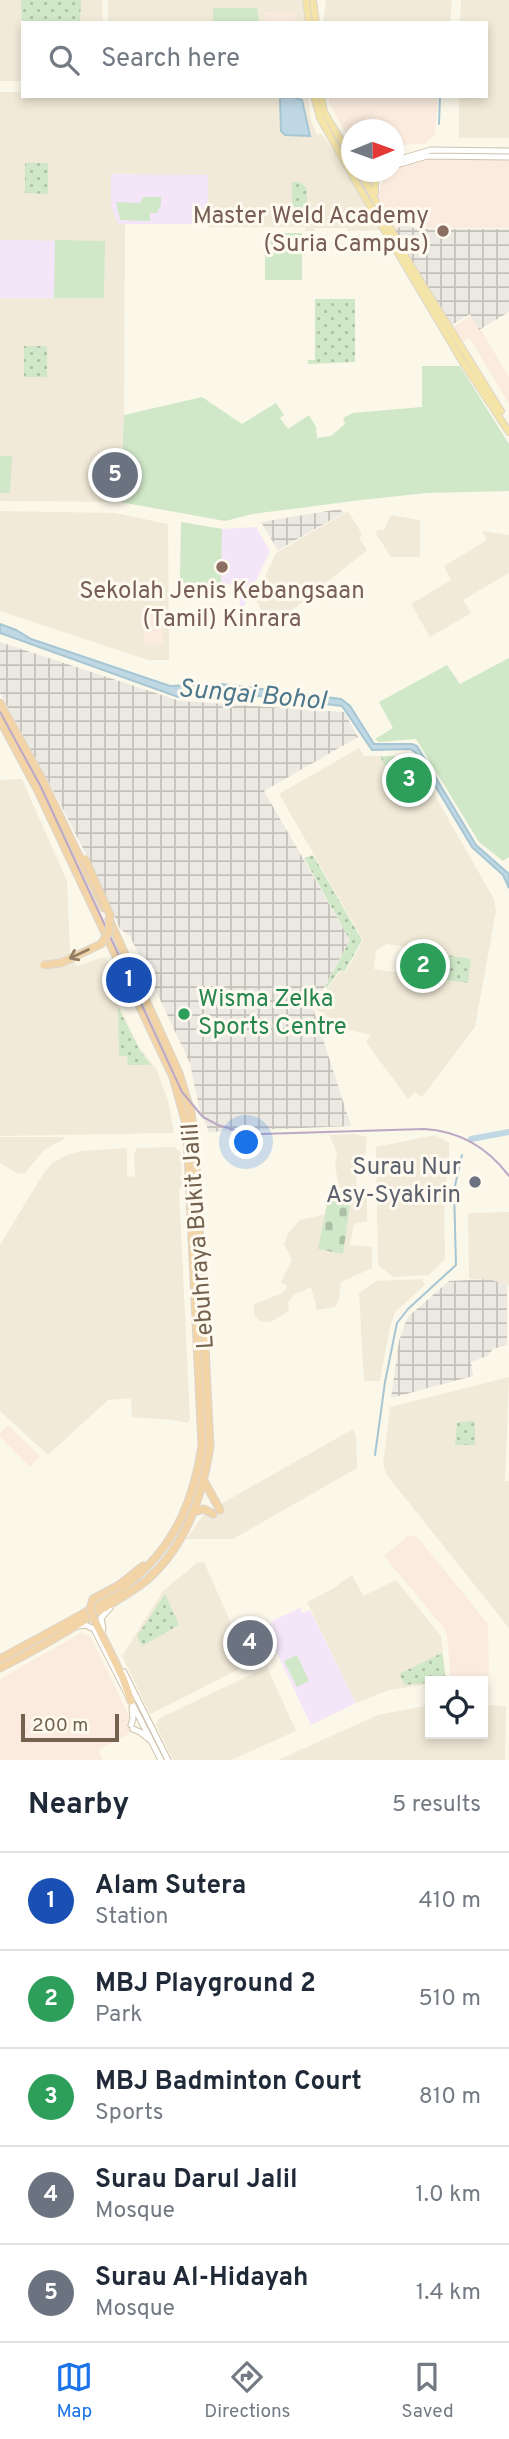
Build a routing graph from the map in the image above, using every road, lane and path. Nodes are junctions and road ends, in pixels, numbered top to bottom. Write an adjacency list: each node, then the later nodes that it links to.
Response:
1 (306, 0): 3 (main road)
2 (314, 0): 4 (main road)
3 (309, 21)
4 (316, 21)
5 (315, 98): 9 (main road)
6 (316, 98): 7 (main road)
7 (341, 140)
8 (509, 151): 11 (main road)
9 (341, 155)
10 (509, 157): 12 (main road)
11 (404, 158)
12 (404, 163)
13 (357, 182): 18 (main road)
14 (363, 182): 18 (main road)
15 (368, 182): 17 (main road)
16 (376, 182): 17 (main road)
17 (376, 198): 19 (main road)
18 (370, 205): 20 (main road)
19 (509, 425)
20 (509, 432)
21 (0, 703): 23 (highway, Lebuhraya Bukit Jalil)
22 (0, 720): 27 (highway, Lebuhraya Bukit Jalil)
23 (71, 841): 24 (highway, one-way to 24, bridge); 25 (highway, Lebuhraya Bukit Jalil)
24 (44, 965)
25 (204, 1481): 26 (highway, Lebuhraya Bukit Jalil); 26 (highway)
26 (194, 1512): 28 (highway, Lebuhraya Bukit Jalil)
27 (159, 1556): 29 (highway, bridge); 31 (highway, Lebuhraya Bukit Jalil)
28 (120, 1599): 29 (highway, Lebuhraya Bukit Jalil); 35 (main road)
29 (94, 1616): 30 (highway, Lebuhraya Bukit Jalil); 31 (highway); 32 (highway)
30 (72, 1628): 31 (highway, Lebuhraya Bukit Jalil); 32 (main road)
31 (0, 1663)
32 (131, 1701): 33 (main road); 33 (main road)
33 (152, 1742): 34 (main road)
34 (162, 1760)
35 (168, 1760)

